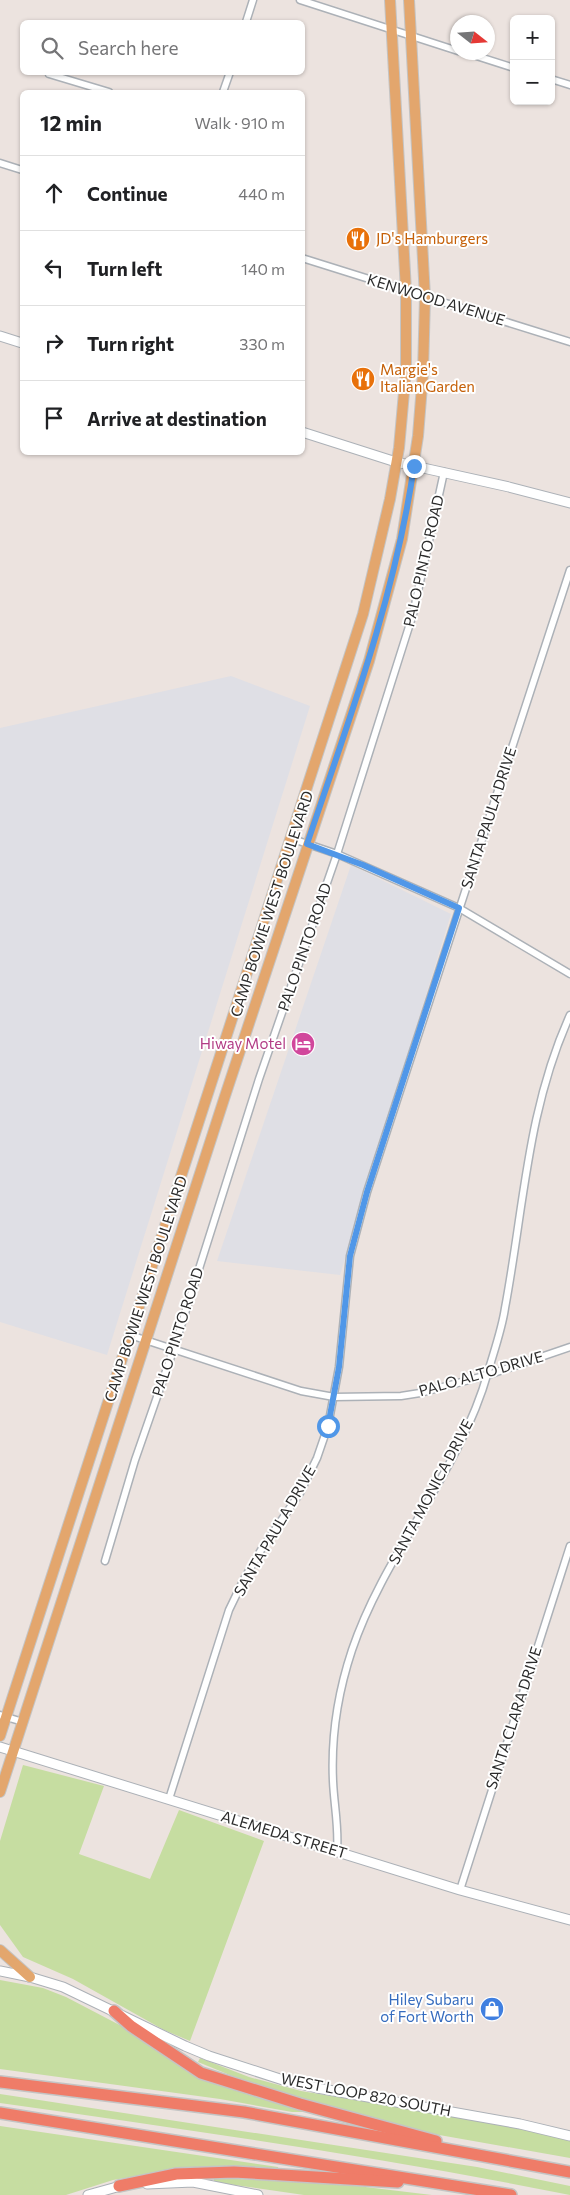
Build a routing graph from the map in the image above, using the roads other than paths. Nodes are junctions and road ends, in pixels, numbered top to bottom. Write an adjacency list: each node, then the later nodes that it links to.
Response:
1 (253, 0): 5 (street)
2 (300, 0): 6 (street)
3 (390, 0): 6 (main road, CAMP BOWIE WEST BOULEVARD)
4 (409, 0): 7 (main road, CAMP BOWIE WEST BOULEVARD)
5 (247, 20)
6 (392, 31): 7 (street); 20 (main road, CAMP BOWIE WEST BOULEVARD)
7 (411, 37): 8 (street); 21 (main road, CAMP BOWIE WEST BOULEVARD)
8 (450, 49)
9 (489, 60): 10 (street)
10 (510, 67)
11 (52, 75): 15 (street)
12 (229, 75): 16 (street)
13 (555, 80): 14 (street)
14 (570, 85)
15 (102, 90)
16 (224, 90)
17 (0, 163): 18 (street)
18 (20, 169)
19 (305, 259): 20 (street, KENWOOD AVENUE)
20 (406, 291): 21 (street, KENWOOD AVENUE); 26 (main road, CAMP BOWIE WEST BOULEVARD)
21 (425, 296): 24 (street, KENWOOD AVENUE); 27 (main road, CAMP BOWIE WEST BOULEVARD)
22 (0, 336): 23 (main road)
23 (20, 342)
24 (570, 342)
25 (305, 433): 26 (main road)
26 (396, 462): 27 (main road); 31 (main road, CAMP BOWIE WEST BOULEVARD)
27 (414, 466): 28 (main road); 32 (main road, CAMP BOWIE WEST BOULEVARD)
28 (444, 472): 29 (main road); 33 (street, PALO PINTO ROAD)
29 (570, 503)
30 (570, 570): 34 (street, SANTA PAULA DRIVE)
31 (290, 838): 32 (street); 37 (main road, CAMP BOWIE WEST BOULEVARD)
32 (307, 844): 33 (street); 38 (main road, CAMP BOWIE WEST BOULEVARD)
33 (338, 854): 34 (street); 42 (street, PALO PINTO ROAD)
34 (459, 908): 35 (street); 44 (street, SANTA PAULA DRIVE)
35 (570, 974)
36 (570, 1015): 43 (street, SANTA MONICA DRIVE)
37 (208, 1090): 38 (main road); 39 (main road, CAMP BOWIE WEST BOULEVARD)
38 (225, 1096): 40 (main road, CAMP BOWIE WEST BOULEVARD)
39 (130, 1335): 40 (street, PALO ALTO DRIVE); 47 (main road, CAMP BOWIE WEST BOULEVARD)
40 (145, 1341): 42 (street, PALO ALTO DRIVE); 48 (main road, CAMP BOWIE WEST BOULEVARD)
41 (570, 1347): 43 (street, PALO ALTO DRIVE)
42 (174, 1348): 44 (street, PALO ALTO DRIVE); 46 (street, PALO PINTO ROAD)
43 (488, 1375): 44 (street, PALO ALTO DRIVE); 54 (street, SANTA MONICA DRIVE)
44 (334, 1397): 53 (street, SANTA PAULA DRIVE)
45 (570, 1546): 55 (street, SANTA CLARA DRIVE)
46 (105, 1561)
47 (3, 1716): 48 (street); 49 (main road, CAMP BOWIE WEST BOULEVARD)
48 (23, 1722): 51 (main road, CAMP BOWIE WEST BOULEVARD)
49 (0, 1736)
50 (0, 1746): 51 (main road, ALEMEDA STREET)
51 (14, 1751): 52 (main road, CAMP BOWIE WEST BOULEVARD); 53 (main road, ALEMEDA STREET)
52 (0, 1792)
53 (169, 1800): 54 (main road, ALEMEDA STREET)
54 (337, 1851): 55 (main road, ALEMEDA STREET)
55 (460, 1890): 56 (main road, ALEMEDA STREET)
56 (570, 1920)
57 (0, 1950): 59 (main road)
58 (1, 1971): 59 (main road, WEST LOOP 820 SOUTH)
59 (30, 1976): 60 (main road, WEST LOOP 820 SOUTH)
60 (114, 2011): 63 (main road, WEST LOOP 820 SOUTH); 64 (highway)
61 (0, 2082): 64 (highway)
62 (0, 2113): 67 (highway)
63 (570, 2136)
64 (510, 2161): 65 (highway)
65 (570, 2172)
66 (119, 2186): 67 (highway); 68 (main road); 69 (main road)
67 (464, 2186): 70 (highway)
68 (88, 2195)
69 (258, 2195)
70 (511, 2195)

